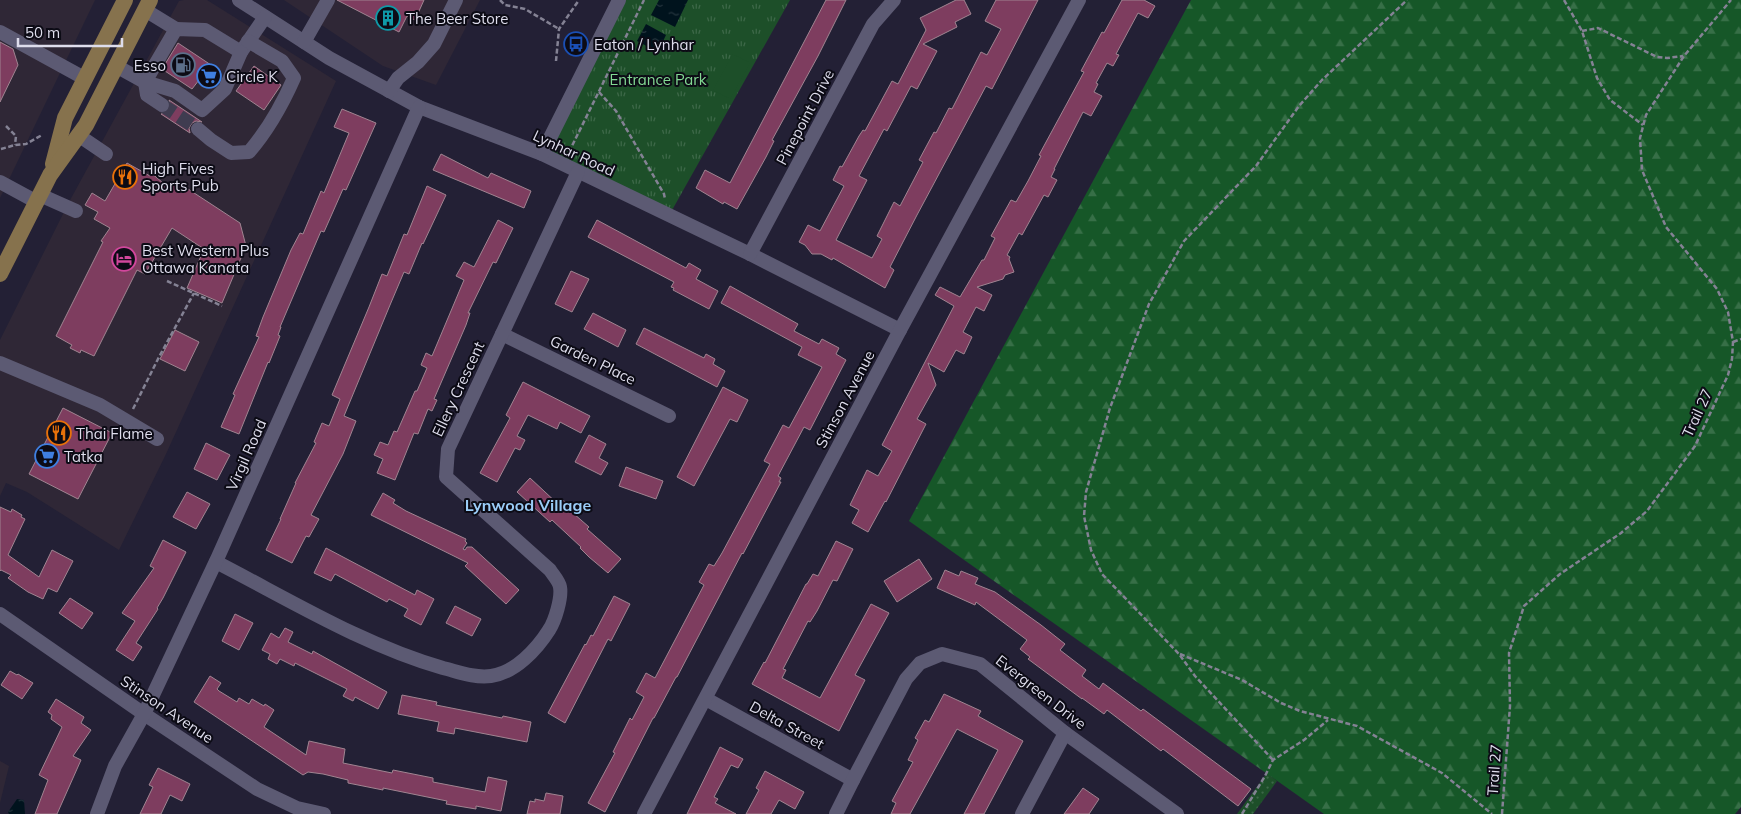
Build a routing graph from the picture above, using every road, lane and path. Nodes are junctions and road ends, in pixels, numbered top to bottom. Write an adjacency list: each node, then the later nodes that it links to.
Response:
1 (118, 0): 17 (main road)
2 (125, 0): 17 (main road)
3 (239, 0): 16 (street, Lynhar Road)
4 (328, 0): 22 (street)
5 (456, 0): 29 (street)
6 (500, 0): 19 (path)
7 (579, 0): 19 (path)
8 (619, 0): 41 (street)
9 (644, 0): 30 (path)
10 (894, 0): 49 (street, Pinepoint Drive)
11 (1079, 0): 54 (street, Stinson Avenue)
12 (1407, 0): 64 (path)
13 (1564, 0): 20 (path)
14 (1731, 0): 24 (path, Trail 27)
15 (147, 5): 18 (street); 26 (main road)
16 (265, 17): 22 (street, Lynhar Road); 23 (street)
17 (115, 18): 27 (main road)
18 (176, 28): 23 (street); 28 (street)
19 (559, 29): 25 (path)
20 (1582, 31): 24 (path); 33 (path)
21 (0, 32): 27 (street)
22 (304, 42): 29 (street, Lynhar Road)
23 (245, 46): 28 (street); 35 (street)
24 (1684, 56): 33 (path, Trail 27)
25 (556, 61)
26 (116, 66): 28 (street); 36 (main road)
27 (84, 78): 44 (main road)
28 (145, 82): 31 (street)
29 (389, 91): 32 (street, Lynhar Road)
30 (599, 92): 42 (path); 48 (path)
31 (162, 105)
32 (419, 107): 41 (street, Lynhar Road); 62 (street, Virgil Road)
33 (1643, 125): 57 (path, Trail 27)
34 (6, 126): 38 (path)
35 (198, 129)
36 (78, 135): 40 (street); 44 (main road)
37 (42, 136): 38 (path)
38 (15, 144): 39 (path)
39 (1, 149)
40 (106, 154)
41 (542, 154): 42 (street, Lynhar Road)
42 (563, 165): 43 (street, Lynhar Road)
43 (578, 172): 48 (street, Lynhar Road); 55 (street, Ellery Crescent)
44 (50, 175): 46 (main road)
45 (0, 182): 46 (street)
46 (38, 198): 47 (street); 50 (main road)
47 (76, 211)
48 (665, 213): 49 (street, Lynhar Road)
49 (750, 254): 54 (street, Lynhar Road)
50 (1, 270)
51 (167, 280): 52 (path)
52 (194, 293): 53 (path); 60 (path)
53 (222, 306)
54 (900, 330): 65 (street, Stinson Avenue)
55 (502, 334): 59 (street, Garden Place); 62 (street, Ellery Crescent)
56 (1741, 339): 57 (path)
57 (1733, 342): 80 (path, Trail 27)
58 (0, 363): 60 (street)
59 (670, 416)
60 (127, 421): 61 (street)
61 (157, 439)
62 (216, 562): 66 (street, Virgil Road)
63 (0, 614): 66 (street, Stinson Avenue)
64 (1179, 654): 67 (path); 69 (path)
65 (706, 699): 70 (street, Delta Street); 74 (street, Stinson Avenue)
66 (144, 714): 71 (street, Stinson Avenue); 72 (street, Virgil Road)
67 (1329, 720): 69 (path); 79 (path)
68 (1065, 733): 70 (street, Evergreen Drive); 76 (street); 77 (street, Evergreen Drive)
69 (1272, 760): 78 (path)
70 (852, 780): 75 (street, Evergreen Drive)
71 (295, 811): 73 (street, Stinson Avenue)
72 (97, 814)
73 (324, 814)
74 (644, 814)
75 (836, 814)
76 (1022, 814)
77 (1177, 814)
78 (1242, 814)
79 (1492, 814)
80 (1502, 814)

